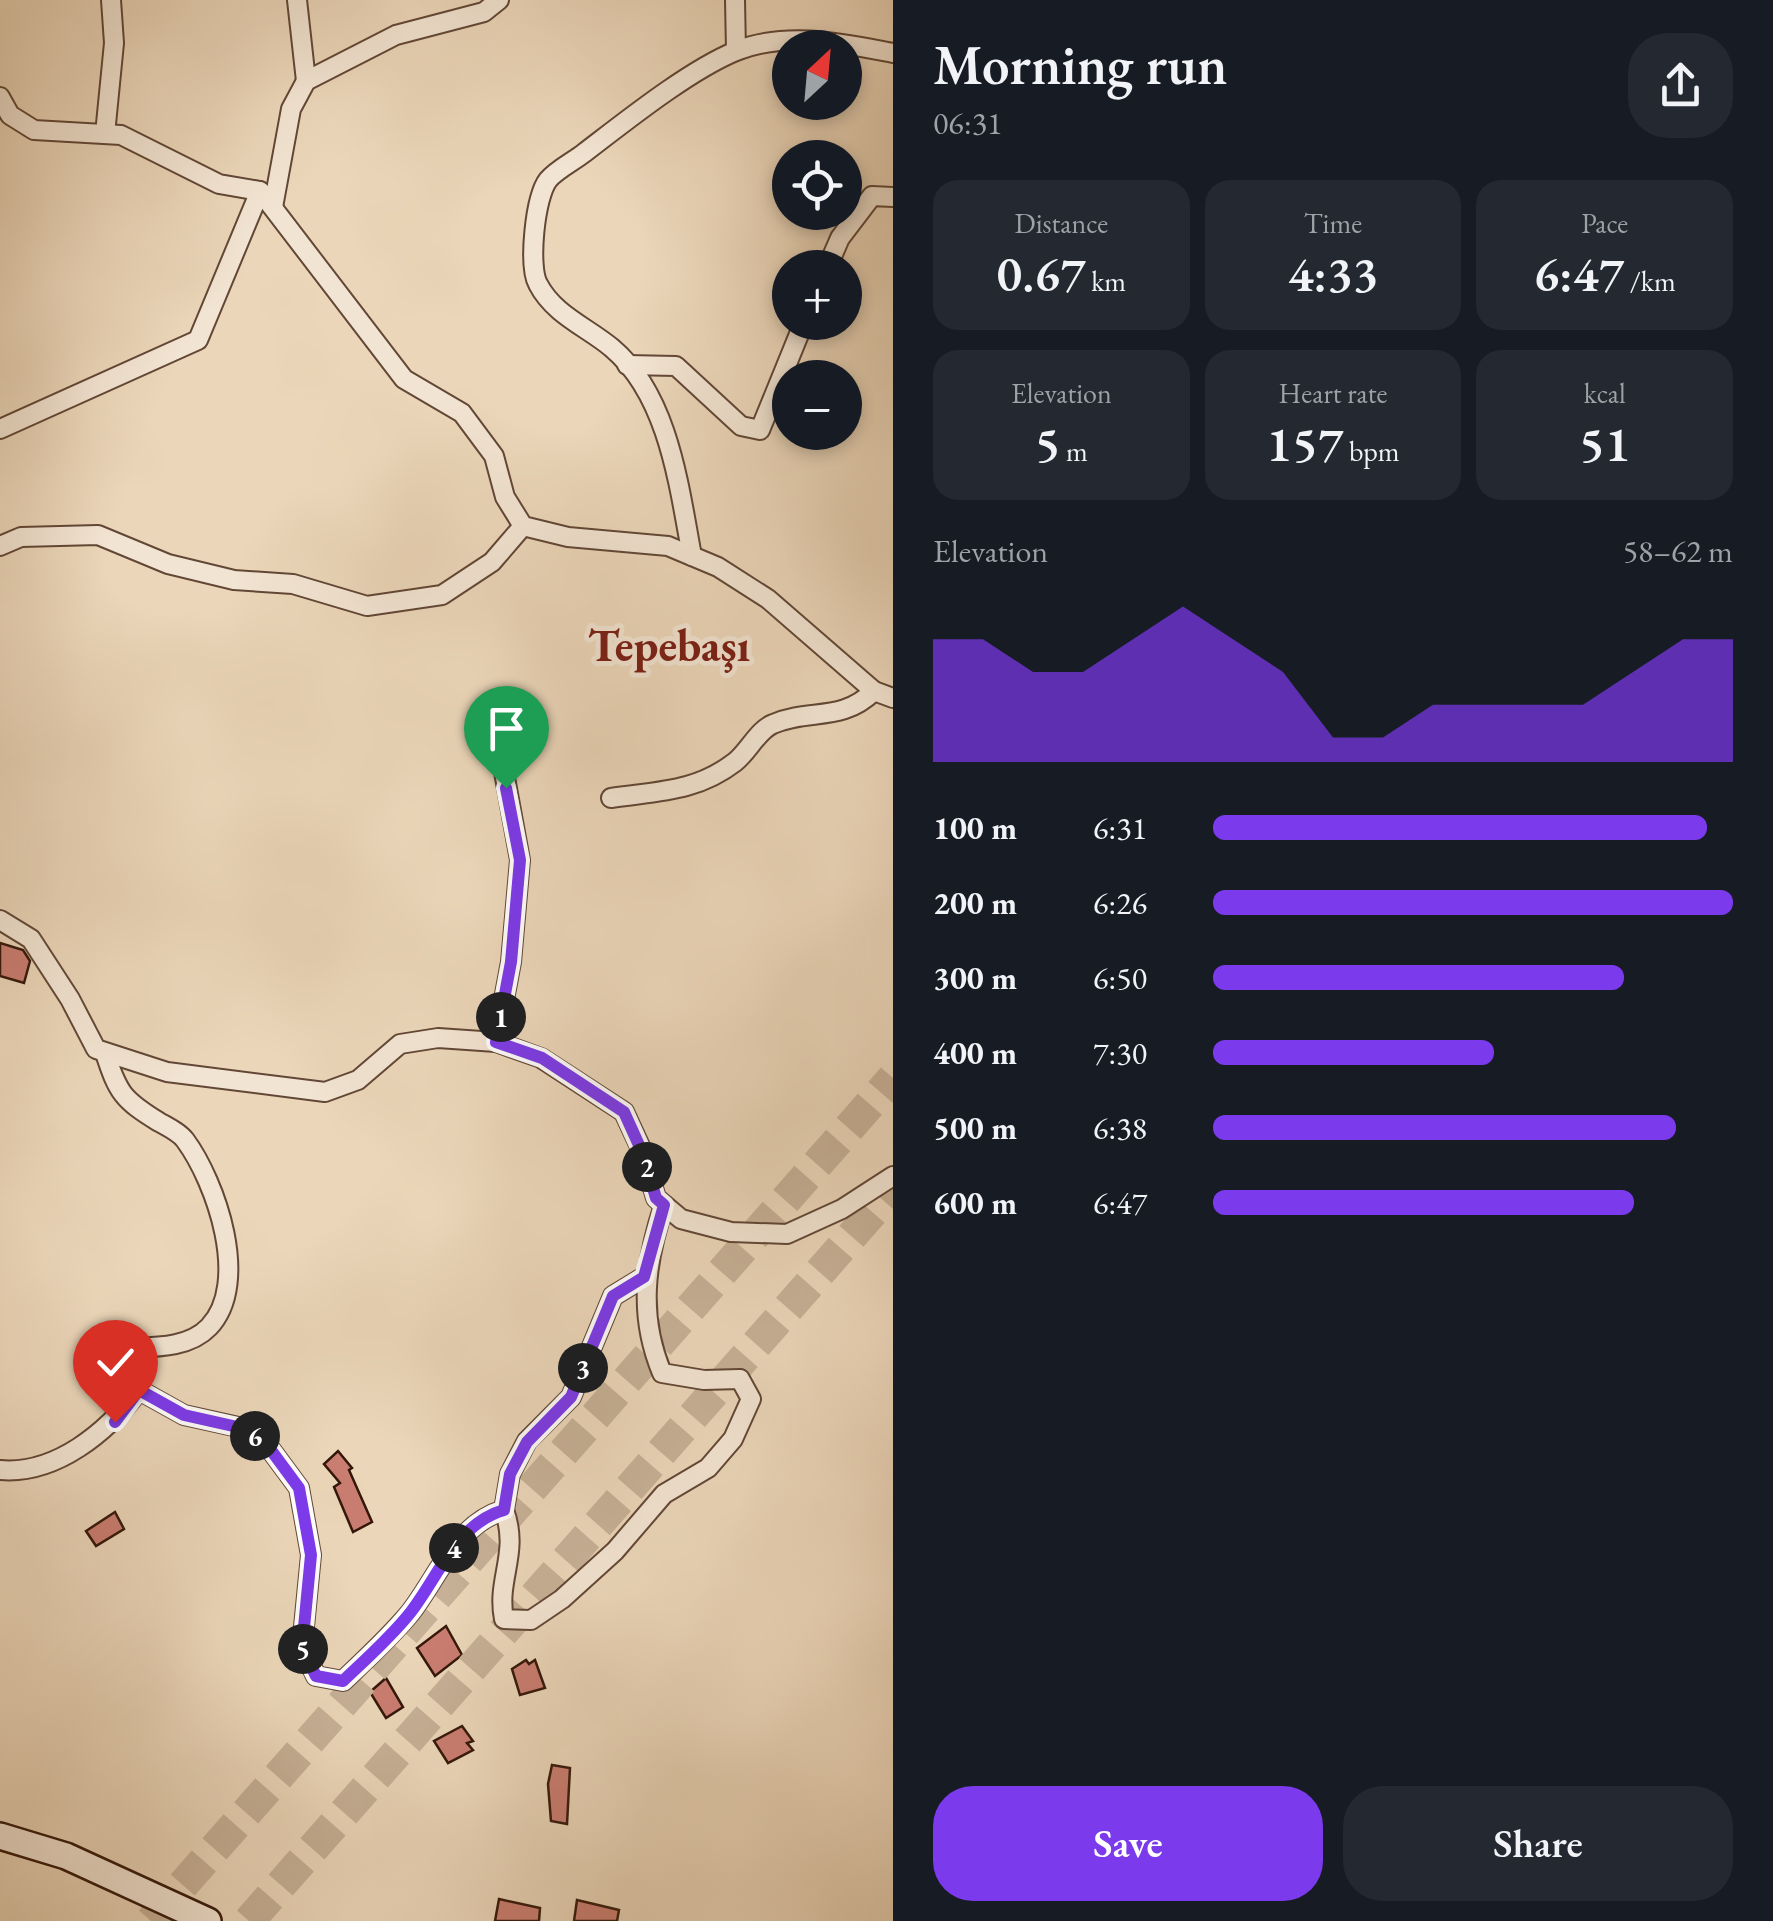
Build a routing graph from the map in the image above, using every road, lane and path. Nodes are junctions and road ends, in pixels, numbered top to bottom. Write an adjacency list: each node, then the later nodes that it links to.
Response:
1 (110, 0): 9 (street)
2 (298, 0): 7 (street)
3 (499, 0): 7 (street)
4 (735, 0): 5 (street)
5 (736, 51): 6 (street); 15 (street)
6 (893, 54)
7 (306, 81): 12 (street)
8 (0, 97): 9 (street)
9 (105, 134): 10 (street)
10 (260, 191): 12 (street); 16 (street)
11 (893, 197): 13 (street)
12 (273, 207): 17 (street)
13 (835, 250)
14 (797, 340): 15 (street)
15 (626, 365): 19 (street)
16 (0, 428)
17 (523, 526): 18 (street); 19 (street)
18 (0, 546)
19 (692, 556): 20 (street)
20 (874, 691): 21 (street); 23 (street)
21 (893, 698)
22 (502, 761): 25 (street)
23 (610, 798)
24 (0, 920): 26 (street)
25 (496, 1042): 26 (street); 28 (street)
26 (105, 1053): 30 (street)
27 (893, 1176): 28 (street)
28 (664, 1205): 29 (street)
29 (644, 1277): 32 (street); 32 (street)
30 (139, 1390): 31 (street); 32 (street)
31 (0, 1470)
32 (504, 1510)
33 (0, 1836): 34 (street)
34 (208, 1921)

